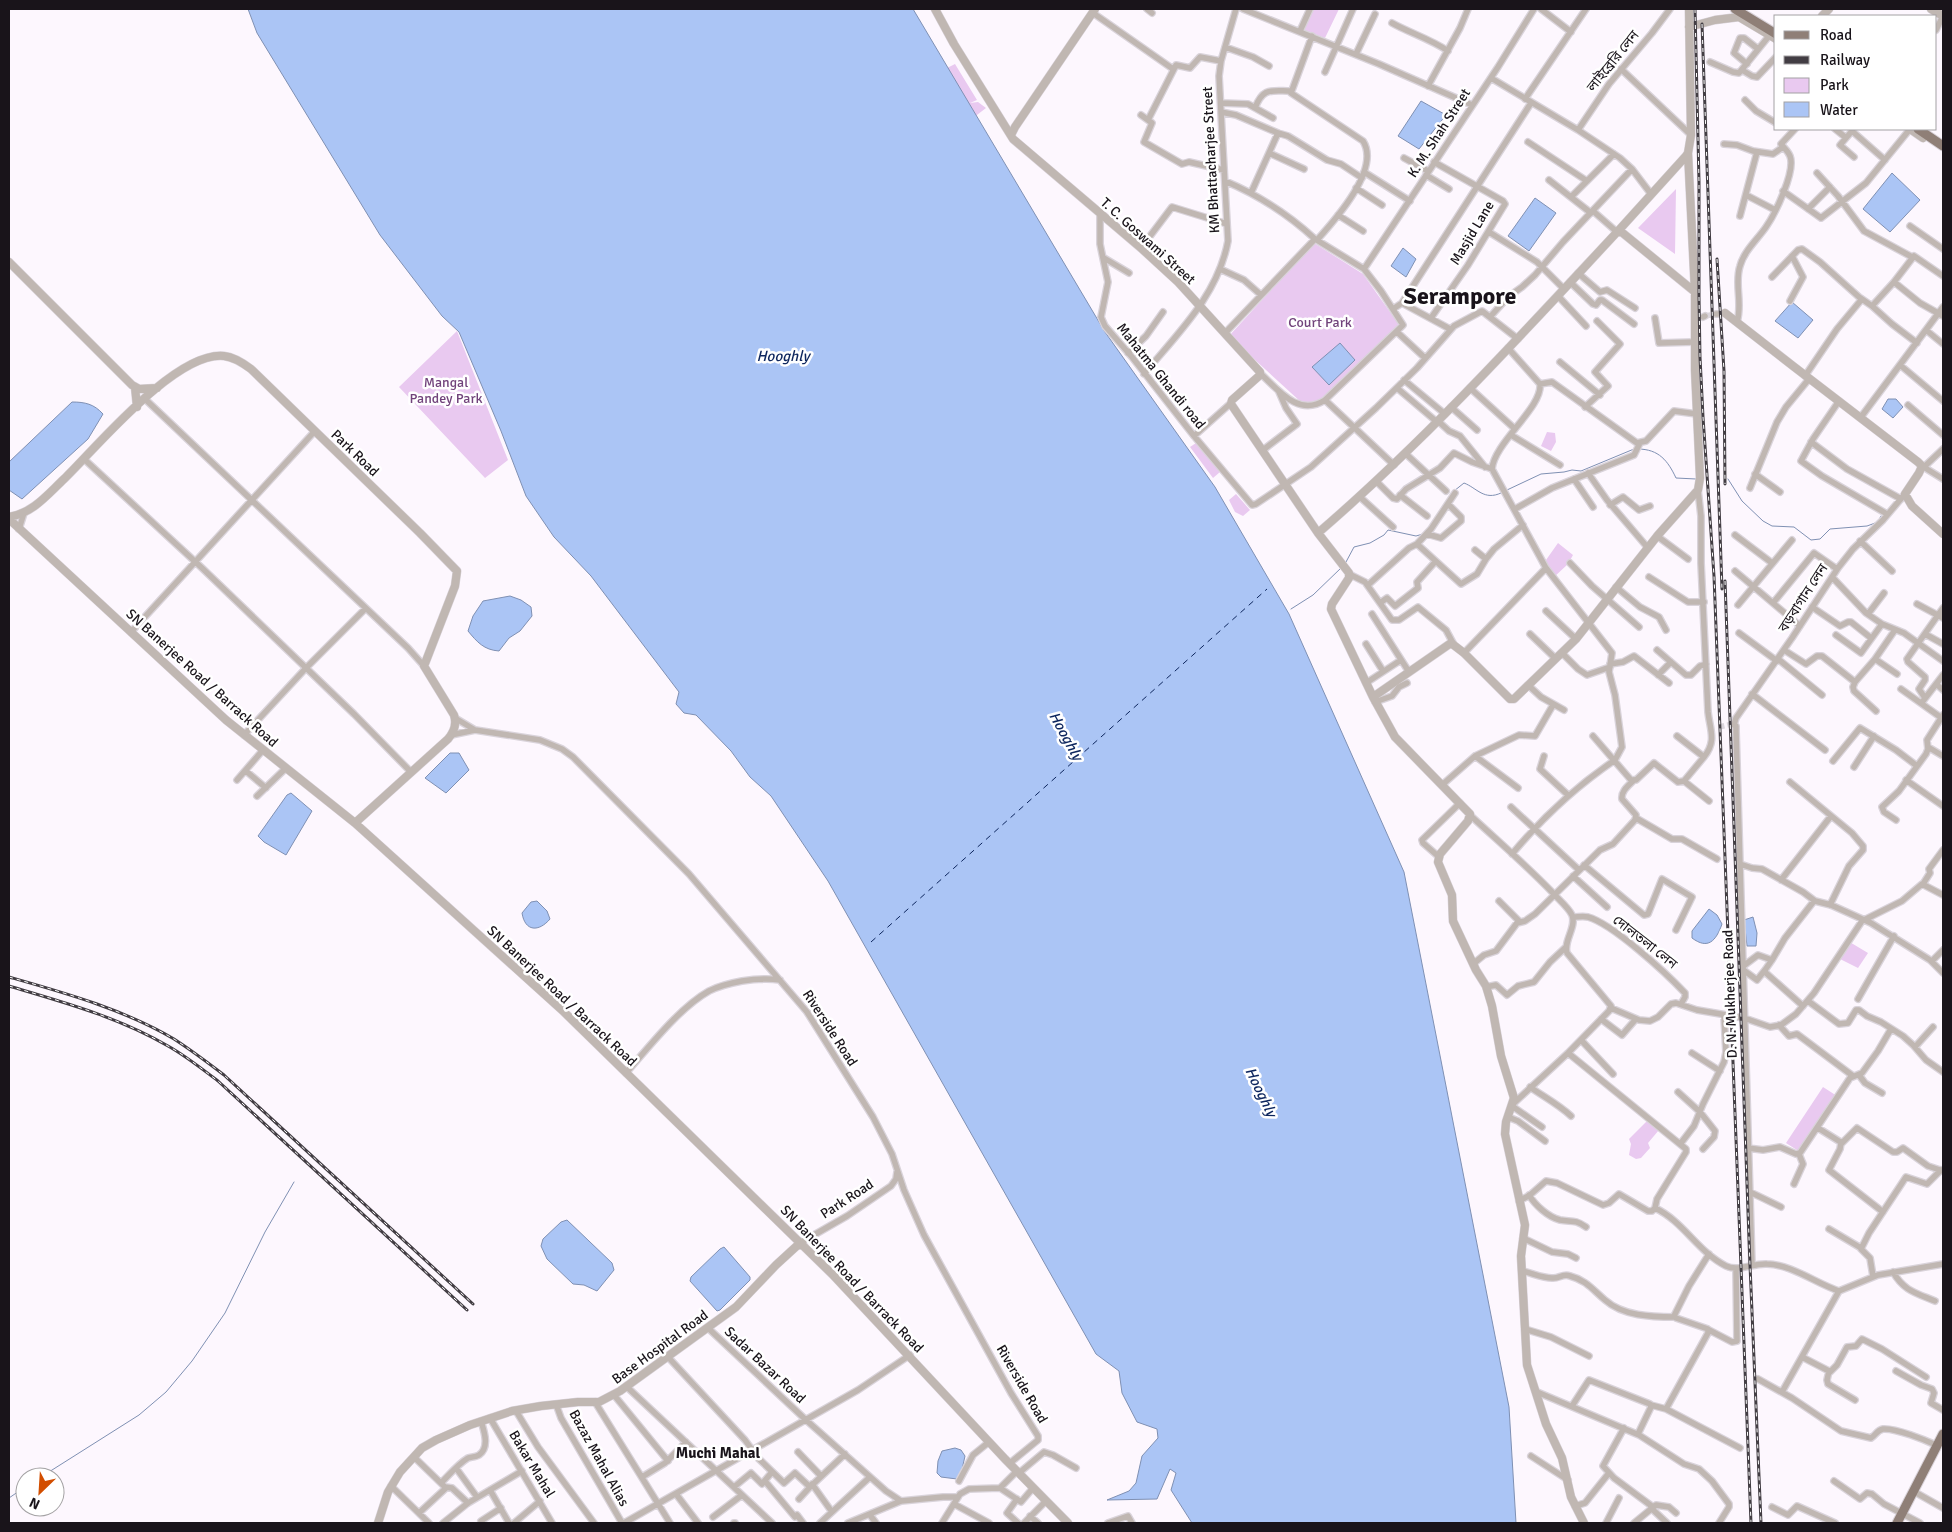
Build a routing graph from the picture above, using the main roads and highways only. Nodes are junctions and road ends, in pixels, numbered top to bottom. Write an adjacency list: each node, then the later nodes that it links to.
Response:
1 (1735, 9): 2 (main road)
2 (1774, 35)
3 (1920, 130): 4 (main road)
4 (1943, 144)
5 (1943, 1434): 6 (main road)
6 (1897, 1523)

